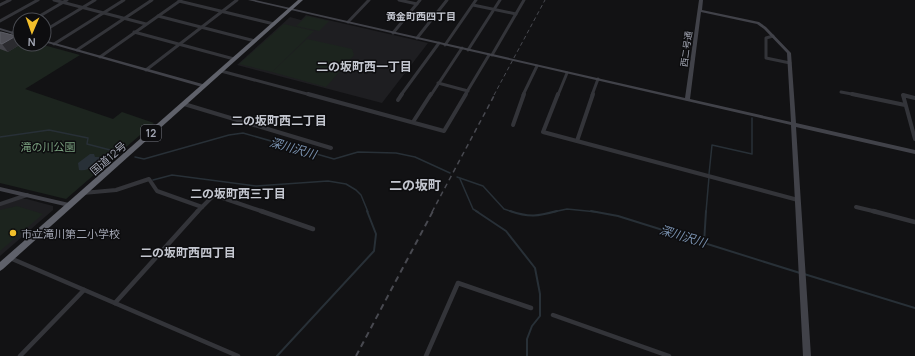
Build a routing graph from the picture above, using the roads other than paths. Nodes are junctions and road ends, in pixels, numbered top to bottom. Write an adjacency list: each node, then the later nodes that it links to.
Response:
1 (10, 0): 22 (street)
2 (38, 0): 34 (street)
3 (54, 0): 20 (street)
4 (67, 0): 20 (street)
5 (95, 0): 24 (street)
6 (124, 0): 30 (street)
7 (152, 0): 33 (street)
8 (237, 0): 29 (street)
9 (250, 0): 25 (street)
10 (301, 0): 25 (highway, 国道12号 / 12)
11 (369, 0): 35 (street)
12 (399, 0): 21 (street)
13 (420, 0): 21 (street)
14 (447, 0): 45 (street)
15 (476, 0): 23 (street)
16 (500, 0): 26 (street)
17 (524, 0): 31 (street)
18 (700, 0): 27 (street, 西二号通)
19 (180, 1): 29 (street); 32 (street)
20 (63, 2): 24 (street); 28 (street)
21 (417, 4): 43 (street)
22 (0, 5)
23 (473, 5): 26 (street); 50 (street)
24 (83, 7): 30 (street); 38 (street)
25 (291, 9): 35 (street); 37 (highway, 国道12号 / 12)
26 (494, 9): 31 (street); 53 (street)
27 (700, 11): 44 (street); 69 (street, 西二号通)
28 (46, 12)
29 (221, 12): 37 (street); 39 (street)
30 (104, 13): 33 (street); 48 (street)
31 (516, 14): 54 (street)
32 (158, 16): 36 (street); 39 (street)
33 (126, 18): 36 (street); 52 (street)
34 (0, 21)
35 (348, 22): 43 (street)
36 (146, 24): 41 (street)
37 (274, 24): 46 (highway, 国道12号 / 12)
38 (52, 26)
39 (202, 27): 46 (street); 49 (street)
40 (0, 29): 42 (street)
41 (134, 32): 49 (street); 55 (street)
42 (12, 33)
43 (393, 33): 45 (street)
44 (773, 36): 57 (street); 57 (street)
45 (417, 38): 47 (street)
46 (255, 41): 56 (highway, 国道12号 / 12)
47 (439, 43): 50 (street); 68 (street)
48 (54, 44): 52 (street)
49 (180, 44): 56 (street); 59 (street)
50 (445, 45): 51 (street)
51 (462, 48): 53 (street); 63 (street)
52 (77, 50): 55 (street)
53 (468, 50): 54 (street)
54 (491, 55): 58 (street); 65 (street)
55 (100, 57): 59 (street)
56 (234, 59): 60 (highway, 国道12号 / 12)
57 (790, 63): 73 (street)
58 (537, 66): 61 (street); 74 (street)
59 (146, 70): 64 (street)
60 (221, 71): 64 (highway, 国道12号 / 12); 72 (street)
61 (567, 73): 62 (street); 76 (street)
62 (598, 79): 69 (street); 76 (street)
63 (438, 83): 65 (street); 72 (street)
64 (204, 86): 70 (highway, 国道12号 / 12)
65 (468, 91): 72 (street)
66 (841, 92): 71 (street)
67 (915, 98): 71 (street)
68 (398, 100)
69 (687, 100): 73 (street)
70 (184, 104): 77 (street); 80 (highway, 国道12号 / 12)
71 (905, 105): 75 (street)
72 (413, 122)
73 (794, 124): 78 (street); 82 (street)
74 (513, 125)
75 (915, 139)
76 (577, 141): 82 (street)
77 (331, 148)
78 (915, 152)
79 (0, 189): 81 (street)
80 (83, 193): 84 (highway, 国道12号 / 12); 85 (street)
81 (27, 195): 83 (street); 84 (street)
82 (799, 200): 99 (street)
83 (0, 204)
84 (69, 205): 89 (highway, 国道12号 / 12)
85 (202, 207): 88 (street); 92 (street)
86 (856, 207): 87 (street)
87 (915, 222)
88 (313, 229)
89 (10, 258): 90 (highway, 国道12号 / 12); 91 (street)
90 (0, 267)
91 (84, 290): 92 (street); 95 (street)
92 (116, 303): 96 (street)
93 (531, 308): 97 (street)
94 (553, 315): 98 (street)
95 (20, 356)
96 (238, 356)
97 (426, 356)
98 (670, 356)
99 (808, 356)

